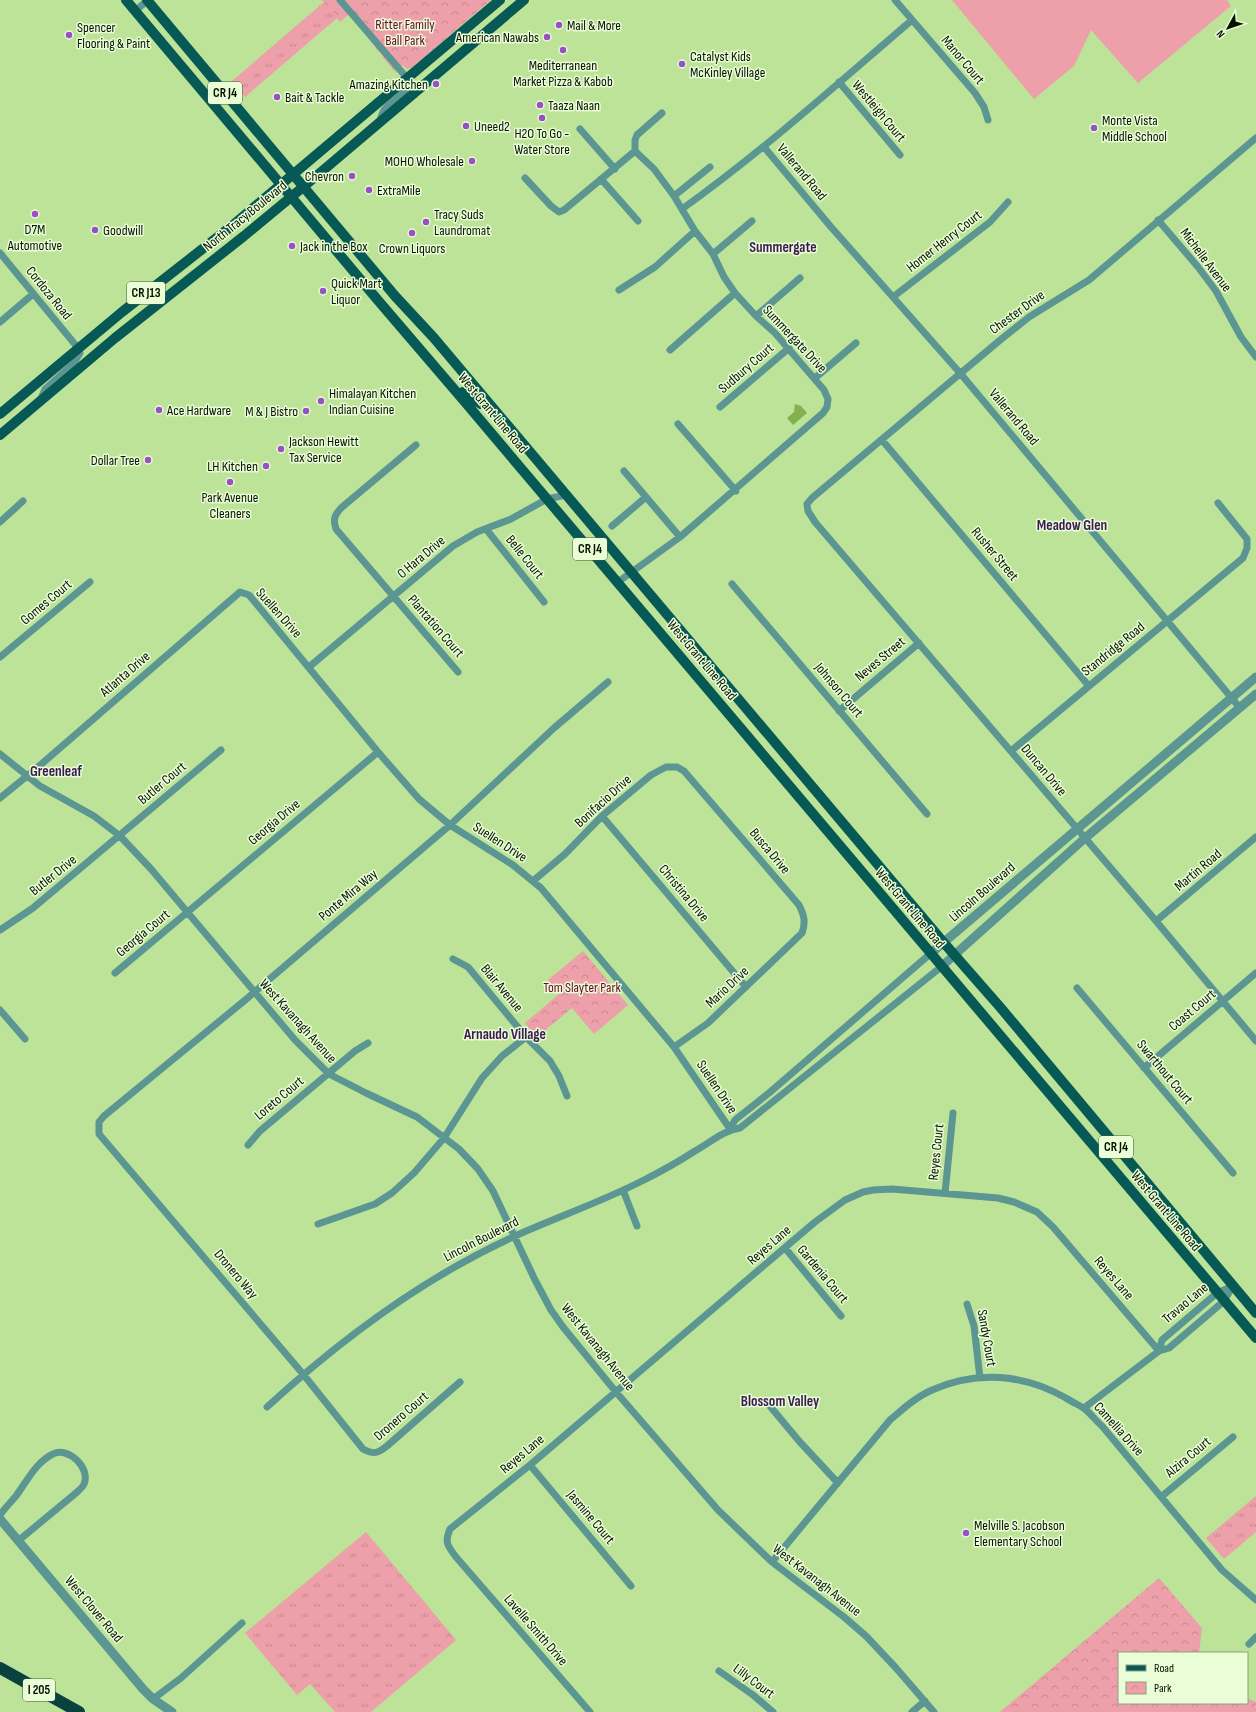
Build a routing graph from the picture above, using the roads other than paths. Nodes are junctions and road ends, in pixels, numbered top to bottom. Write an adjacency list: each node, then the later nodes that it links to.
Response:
1 (126, 0): 7 (main road, West Grant Line Road / CR J4)
2 (148, 0): 7 (street); 21 (main road, West Grant Line Road / CR J4)
3 (340, 0): 9 (street)
4 (500, 0): 9 (main road, North Tracy Boulevard / CR J13)
5 (524, 0): 13 (main road, North Tracy Boulevard / CR J13)
6 (895, 0): 8 (street)
7 (135, 11): 24 (main road, West Grant Line Road / CR J4)
8 (912, 20): 10 (street, Vallerand Road); 12 (street, Manor Court)
9 (407, 78): 13 (street); 21 (main road, North Tracy Boulevard / CR J13)
10 (839, 82): 16 (street, Vallerand Road); 18 (street, Westleigh Court)
11 (662, 113): 17 (street)
12 (988, 120)
13 (380, 121): 25 (main road, North Tracy Boulevard / CR J13)
14 (580, 129): 20 (street)
15 (1254, 143): 30 (street, Chester Drive)
16 (764, 147): 29 (street, Vallerand Road); 40 (street, Vallerand Road)
17 (635, 151): 20 (street); 26 (street, Summergate Drive)
18 (900, 156)
19 (710, 167): 26 (street)
20 (614, 169): 23 (street)
21 (294, 175): 24 (main road, North Tracy Boulevard / CR J13); 25 (main road, West Grant Line Road / CR J4)
22 (526, 178): 23 (street)
23 (601, 180): 31 (street)
24 (281, 186): 27 (main road, West Grant Line Road / CR J4); 44 (main road, North Tracy Boulevard / CR J13)
25 (304, 187): 27 (main road, North Tracy Boulevard / CR J13); 52 (main road, West Grant Line Road / CR J4)
26 (674, 196): 29 (street, Summergate Drive)
27 (291, 197): 50 (main road, West Grant Line Road / CR J4); 51 (main road, North Tracy Boulevard / CR J13)
28 (1008, 202): 40 (street, Homer Henry Court)
29 (682, 209): 33 (street, Summergate Drive)
30 (1158, 220): 47 (street, Michelle Avenue); 48 (street, Chester Drive)
31 (638, 221)
32 (752, 221): 35 (street)
33 (695, 231): 35 (street, Summergate Drive); 37 (street)
34 (0, 254): 39 (street, Cordoza Road)
35 (713, 254): 38 (street, Summergate Drive)
36 (800, 278): 41 (street)
37 (619, 290)
38 (735, 293): 41 (street, Summergate Drive); 46 (street)
39 (33, 294): 42 (street); 44 (street, Cordoza Road)
40 (893, 297): 48 (street, Vallerand Road)
41 (756, 316): 45 (street, Summergate Drive)
42 (0, 322)
43 (856, 343): 49 (street)
44 (78, 348): 51 (street); 54 (main road, North Tracy Boulevard / CR J13)
45 (788, 348): 49 (street, Summergate Drive); 53 (street, Sudbury Court)
46 (670, 350)
47 (1256, 357)
48 (960, 373): 57 (street, Chester Drive); 78 (street, Vallerand Road)
49 (815, 378): 60 (street, Summergate Drive)
50 (455, 389): 52 (main road); 63 (main road, West Grant Line Road / CR J4)
51 (40, 401): 56 (main road, North Tracy Boulevard / CR J13)
52 (488, 403): 61 (main road, West Grant Line Road / CR J4)
53 (720, 407)
54 (0, 414)
55 (678, 424): 60 (street)
56 (0, 435)
57 (882, 440): 66 (street, Chester Drive); 85 (street, Rusher Street)
58 (416, 445): 76 (street, Plantation Court)
59 (624, 471): 62 (street)
60 (736, 491): 70 (street, Summergate Drive)
61 (566, 495): 63 (street, O Hara Drive); 71 (main road, West Grant Line Road / CR J4)
62 (646, 497): 68 (street); 70 (street)
63 (548, 499): 69 (street, O Hara Drive); 73 (main road, West Grant Line Road / CR J4)
64 (23, 502): 67 (street)
65 (1218, 503): 78 (street, Standridge Road)
66 (811, 516): 79 (street, Duncan Drive)
67 (0, 522)
68 (612, 526)
69 (486, 529): 76 (street, O Hara Drive); 77 (street, Belle Court)
70 (680, 537): 71 (street, Summergate Drive)
71 (632, 572): 73 (street, Summergate Drive); 109 (main road, West Grant Line Road / CR J4)
72 (90, 582): 80 (street, Gomes Court)
73 (618, 582): 110 (main road, West Grant Line Road / CR J4)
74 (732, 584): 89 (street, Johnson Court)
75 (240, 592): 81 (street, Suellen Drive); 94 (street, Atlanta Drive)
76 (393, 597): 81 (street, O Hara Drive); 82 (street, Plantation Court)
77 (544, 602)
78 (1168, 622): 85 (street, Standridge Road); 87 (street, Vallerand Road)
79 (919, 643): 89 (street, Neves Street); 91 (street, Duncan Drive)
80 (0, 657)
81 (309, 667): 92 (street, Suellen Drive)
82 (458, 672)
83 (1256, 677): 87 (street, Lincoln Boulevard)
84 (608, 682): 99 (street, Ponte Mira Way)
85 (1088, 685): 91 (street, Standridge Road)
86 (1256, 694): 88 (street, Lincoln Boulevard)
87 (1232, 698): 88 (street, Vallerand Road); 100 (street, Lincoln Boulevard)
88 (1240, 708): 103 (street, Lincoln Boulevard)
89 (839, 711): 97 (street, Johnson Court)
90 (222, 750): 101 (street, Butler Court)
91 (1010, 751): 100 (street, Duncan Drive)
92 (378, 752): 99 (street, Suellen Drive); 105 (street, Georgia Drive)
93 (0, 754): 94 (street, West Kavanagh Avenue)
94 (26, 776): 96 (street, Atlanta Drive); 101 (street, West Kavanagh Avenue)
95 (694, 783): 98 (street, Bonifacio Drive); 108 (street, Busca Drive)
96 (0, 798)
97 (927, 814)
98 (602, 816): 104 (street, Bonifacio Drive); 116 (street, Christina Drive)
99 (450, 825): 104 (street, Suellen Drive); 118 (street, Ponte Mira Way)
100 (1076, 829): 103 (street, Duncan Drive); 109 (street, Lincoln Boulevard)
101 (120, 836): 105 (street, West Kavanagh Avenue); 107 (street, Butler Drive)
102 (1256, 838): 106 (street, Martin Road)
103 (1084, 839): 106 (street, Duncan Drive); 111 (street, Lincoln Boulevard)
104 (533, 881): 125 (street, Suellen Drive)
105 (188, 913): 114 (street, Georgia Court); 118 (street, West Kavanagh Avenue)
106 (1156, 921): 119 (street, Duncan Drive)
107 (0, 930)
108 (794, 942): 116 (street, Mario Drive)
109 (944, 943): 110 (street, Lincoln Boulevard); 111 (main road, West Grant Line Road / CR J4)
110 (930, 954): 113 (main road, West Grant Line Road / CR J4); 131 (street, Lincoln Boulevard)
111 (954, 955): 113 (street, Lincoln Boulevard); 141 (main road, West Grant Line Road / CR J4)
112 (453, 960): 121 (street, Blair Avenue)
113 (941, 967): 131 (street, Lincoln Boulevard); 142 (main road, West Grant Line Road / CR J4)
114 (115, 973)
115 (1256, 973): 119 (street, Coast Court)
116 (746, 987): 125 (street, Mario Drive)
117 (1076, 988): 126 (street, Swarthout Court)
118 (254, 992): 127 (street, West Kavanagh Avenue); 130 (street, Ponte Mira Way)
119 (1223, 1002): 123 (street, Duncan Drive); 126 (street, Coast Court)
120 (0, 1010): 122 (street)
121 (526, 1038): 128 (street, Blair Avenue); 132 (street)
122 (25, 1039)
123 (1256, 1041)
124 (368, 1043): 127 (street, Loreto Court)
125 (674, 1047): 131 (street, Suellen Drive)
126 (1144, 1068): 134 (street, Swarthout Court)
127 (329, 1074): 132 (street, West Kavanagh Avenue); 133 (street, Loreto Court)
128 (566, 1096)
129 (953, 1112): 136 (street, Reyes Court)
130 (99, 1122): 149 (street, Dronero Way)
131 (730, 1129): 135 (street, Lincoln Boulevard)
132 (444, 1138): 137 (street); 139 (street, West Kavanagh Avenue)
133 (248, 1145)
134 (1233, 1173)
135 (623, 1190): 138 (street); 139 (street, Lincoln Boulevard)
136 (945, 1193): 140 (street, Reyes Lane); 148 (street, Reyes Lane)
137 (318, 1224)
138 (637, 1226)
139 (515, 1236): 149 (street, Lincoln Boulevard); 152 (street, West Kavanagh Avenue)
140 (785, 1248): 146 (street, Gardenia Court); 152 (street, Reyes Lane)
141 (1233, 1286): 142 (street, Travao Lane); 143 (street, Travao Lane); 145 (main road, West Grant Line Road / CR J4)
142 (1217, 1293): 143 (main road, West Grant Line Road / CR J4); 148 (street, Travao Lane)
143 (1224, 1301): 147 (main road, West Grant Line Road / CR J4); 148 (street, Travao Lane)
144 (967, 1304): 150 (street, Sandy Court)
145 (1256, 1313)
146 (842, 1316)
147 (1256, 1338)
148 (1159, 1351): 155 (street, Travao Lane)
149 (303, 1374): 154 (street, Lincoln Boulevard); 157 (street, Dronero Way)
150 (980, 1378): 155 (street, Camellia Drive); 159 (street, Camellia Drive)
151 (460, 1382): 157 (street, Dronero Court)
152 (616, 1392): 158 (street, Reyes Lane); 164 (street, West Kavanagh Avenue)
153 (769, 1405): 159 (street)
154 (267, 1408)
155 (1084, 1408): 160 (street, Camellia Drive)
156 (1233, 1437): 160 (street, Alzira Court)
157 (358, 1442)
158 (530, 1465): 165 (street, Reyes Lane); 166 (street, Jasmine Court)
159 (838, 1483): 164 (street, Camellia Drive)
160 (1161, 1497): 167 (street, Camellia Drive)
161 (0, 1515): 163 (street)
162 (0, 1520): 163 (street, West Clover Road)
163 (18, 1541): 173 (street, West Clover Road)
164 (772, 1562): 174 (street, West Kavanagh Avenue)
165 (463, 1565): 177 (street, Lavelle Smith Drive)
166 (631, 1586)
167 (1256, 1600)
168 (242, 1623): 173 (street)
169 (1256, 1637): 170 (street)
170 (1249, 1644)
171 (0, 1668): 175 (highway, I 205)
172 (719, 1671): 178 (street, Lilly Court)
173 (153, 1699): 176 (street, West Clover Road)
174 (925, 1701): 179 (street); 180 (street, West Kavanagh Avenue)
175 (79, 1712)
176 (172, 1712)
177 (590, 1712)
178 (773, 1712)
179 (912, 1712)
180 (934, 1712)

